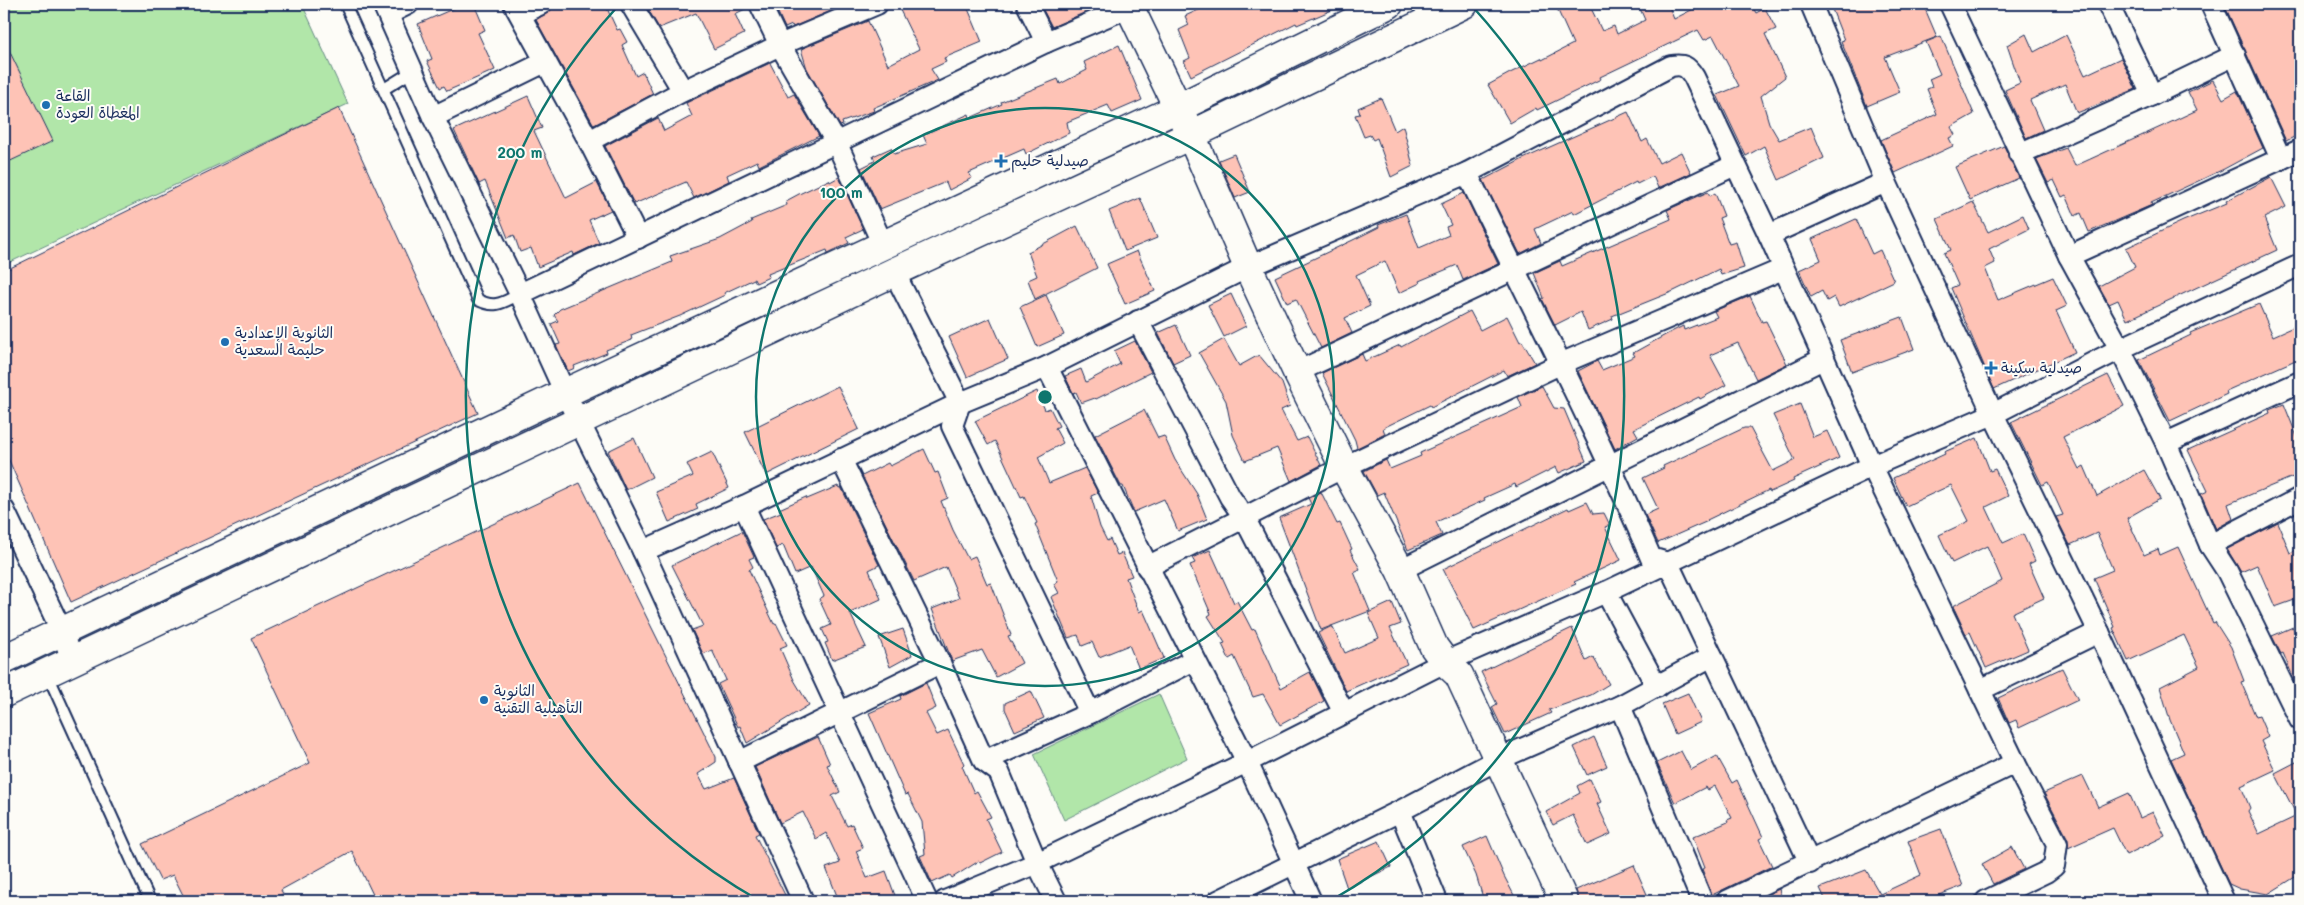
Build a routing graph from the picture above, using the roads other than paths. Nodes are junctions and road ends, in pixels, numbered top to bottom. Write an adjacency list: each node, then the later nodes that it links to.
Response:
1 (345, 4): 22 (lane)
2 (408, 4): 15 (street)
3 (540, 4): 16 (street)
4 (631, 4): 23 (street)
5 (760, 4): 18 (street)
6 (877, 4): 18 (street)
7 (1027, 4): 17 (street)
8 (1388, 4): 25 (street)
9 (1464, 4): 27 (street)
10 (1812, 4): 35 (street)
11 (1950, 4): 31 (street)
12 (2108, 4): 24 (street)
13 (2211, 4): 19 (street)
14 (1131, 5): 17 (street); 25 (street)
15 (385, 9): 21 (street)
16 (517, 9): 20 (street)
17 (1046, 42): 29 (street)
18 (780, 45): 23 (street); 29 (street)
19 (2235, 55): 24 (street); 32 (street)
20 (545, 62): 26 (street); 28 (street)
21 (413, 71): 22 (lane); 26 (street)
22 (384, 89): 45 (lane)
23 (682, 91): 28 (street)
24 (2152, 95): 31 (street)
25 (1178, 108): 27 (street); 38 (street)
26 (433, 117): 45 (street)
27 (1191, 135): 41 (street); 44 (street)
28 (589, 141): 37 (street)
29 (837, 144): 37 (street); 38 (street)
30 (2300, 150): 32 (street)
31 (2019, 154): 39 (street)
32 (2281, 159): 39 (street)
33 (1735, 165): 34 (street); 36 (street); 43 (street)
34 (1467, 173): 41 (street); 43 (street)
35 (1886, 182): 36 (street); 55 (street)
36 (1769, 235): 42 (street)
37 (638, 238): 45 (street)
38 (884, 245): 53 (street)
39 (2069, 256): 47 (street)
40 (2300, 265): 47 (street)
41 (1248, 268): 46 (street); 51 (street)
42 (1783, 269): 48 (street); 49 (street)
43 (1514, 270): 49 (street); 51 (street)
44 (894, 272): 54 (street); 56 (street)
45 (520, 294): 53 (street)
46 (1138, 321): 50 (street); 65 (street)
47 (2120, 349): 55 (street); 57 (street)
48 (1823, 359): 59 (street); 60 (street)
49 (1560, 364): 59 (street); 61 (street)
50 (1046, 367): 54 (street); 69 (street)
51 (1297, 372): 61 (street)
52 (2300, 382): 57 (street)
53 (565, 393): 56 (street); 72 (street)
54 (960, 403): 58 (street); 87 (street)
55 (1993, 414): 60 (street); 73 (street)
56 (579, 422): 67 (street); 76 (street)
57 (2166, 443): 66 (street)
58 (841, 459): 63 (street); 79 (street)
59 (1611, 464): 68 (street); 70 (street)
60 (1872, 466): 68 (street); 82 (street)
61 (1344, 467): 65 (street); 70 (street)
62 (2300, 498): 66 (street)
63 (744, 506): 67 (street); 86 (street)
64 (4, 510): 72 (street)
65 (1244, 518): 69 (street); 85 (street)
66 (2210, 545): 88 (street)
67 (643, 551): 91 (street)
68 (1668, 562): 71 (street); 74 (street)
69 (1147, 567): 77 (street)
70 (1400, 570): 78 (street)
71 (1606, 592): 78 (street); 81 (street)
72 (61, 630): 75 (street); 76 (street)
73 (2099, 632): 82 (street); 110 (street)
74 (1712, 656): 81 (street); 96 (street)
75 (4, 659)
76 (72, 660): 80 (street)
77 (1194, 660): 87 (street); 92 (street)
78 (1445, 662): 85 (street); 89 (street)
79 (940, 663): 86 (street); 90 (street)
80 (46, 672): 83 (street); 99 (lane)
81 (1656, 687): 84 (street)
82 (1980, 690): 93 (street)
83 (4, 693)
84 (1620, 706): 89 (street); 108 (street)
85 (1344, 712): 92 (street)
86 (839, 713): 91 (street); 101 (street)
87 (1090, 713): 90 (street)
88 (2300, 720)
89 (1499, 759): 94 (street); 107 (street)
90 (984, 761): 95 (street)
91 (739, 762): 100 (street)
92 (1247, 762): 95 (street); 97 (street)
93 (2015, 763): 96 (street); 109 (street)
94 (1400, 811): 97 (street); 106 (street)
95 (1037, 863): 102 (street); 103 (street)
96 (1810, 863): 98 (street)
97 (1295, 864): 104 (street); 105 (street)
98 (1740, 899)
99 (150, 901)
100 (803, 901)
101 (927, 901)
102 (945, 901)
103 (1056, 901)
104 (1218, 901)
105 (1311, 901)
106 (1437, 901)
107 (1564, 901)
108 (1702, 901)
109 (1986, 901)
110 (2224, 901)

